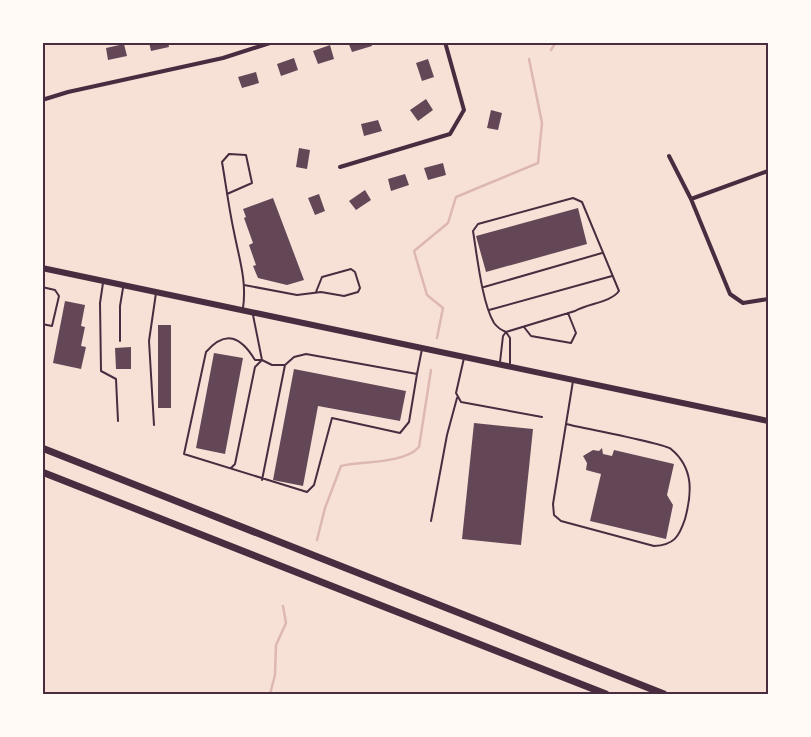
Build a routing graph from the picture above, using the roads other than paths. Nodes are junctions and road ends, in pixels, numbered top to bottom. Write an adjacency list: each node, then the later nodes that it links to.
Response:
1 (273, 42): 3 (street)
2 (445, 42): 5 (street)
3 (42, 100)
4 (669, 156): 8 (street)
5 (340, 167)
6 (768, 171): 8 (street)
7 (227, 194): 7 (lane); 14 (lane)
8 (691, 199): 19 (street)
9 (602, 253): 11 (lane); 16 (lane); 16 (lane)
10 (42, 268): 12 (main road)
11 (612, 276): 20 (lane); 23 (lane)
12 (103, 281): 13 (main road); 38 (lane)
13 (123, 285): 17 (main road); 27 (lane)
14 (244, 285): 18 (lane); 21 (lane)
15 (42, 287): 24 (lane)
16 (484, 287): 20 (lane)
17 (156, 292): 21 (main road); 41 (lane)
18 (316, 292): 18 (lane)
19 (768, 299)
20 (489, 310): 26 (lane)
21 (243, 311): 22 (main road)
22 (253, 313): 28 (main road); 30 (lane)
23 (568, 313): 25 (lane); 25 (lane)
24 (42, 324)
25 (524, 326): 26 (lane)
26 (506, 332): 32 (lane); 33 (lane)
27 (120, 341)
28 (422, 349): 29 (main road); 34 (lane)
29 (464, 358): 32 (main road); 36 (lane)
30 (262, 360): 31 (lane); 43 (lane); 43 (lane)
31 (285, 365): 34 (lane); 45 (lane)
32 (500, 365): 33 (main road)
33 (510, 368): 35 (main road)
34 (417, 374): 45 (lane)
35 (573, 381): 39 (main road); 40 (lane)
36 (457, 398): 37 (lane); 46 (lane)
37 (542, 417)
38 (118, 421)
39 (768, 421)
40 (566, 424): 40 (lane)
41 (154, 425)
42 (42, 448): 48 (highway)
43 (231, 468): 45 (lane)
44 (42, 472): 47 (highway)
45 (262, 480)
46 (432, 521)
47 (606, 694)
48 (664, 694)

